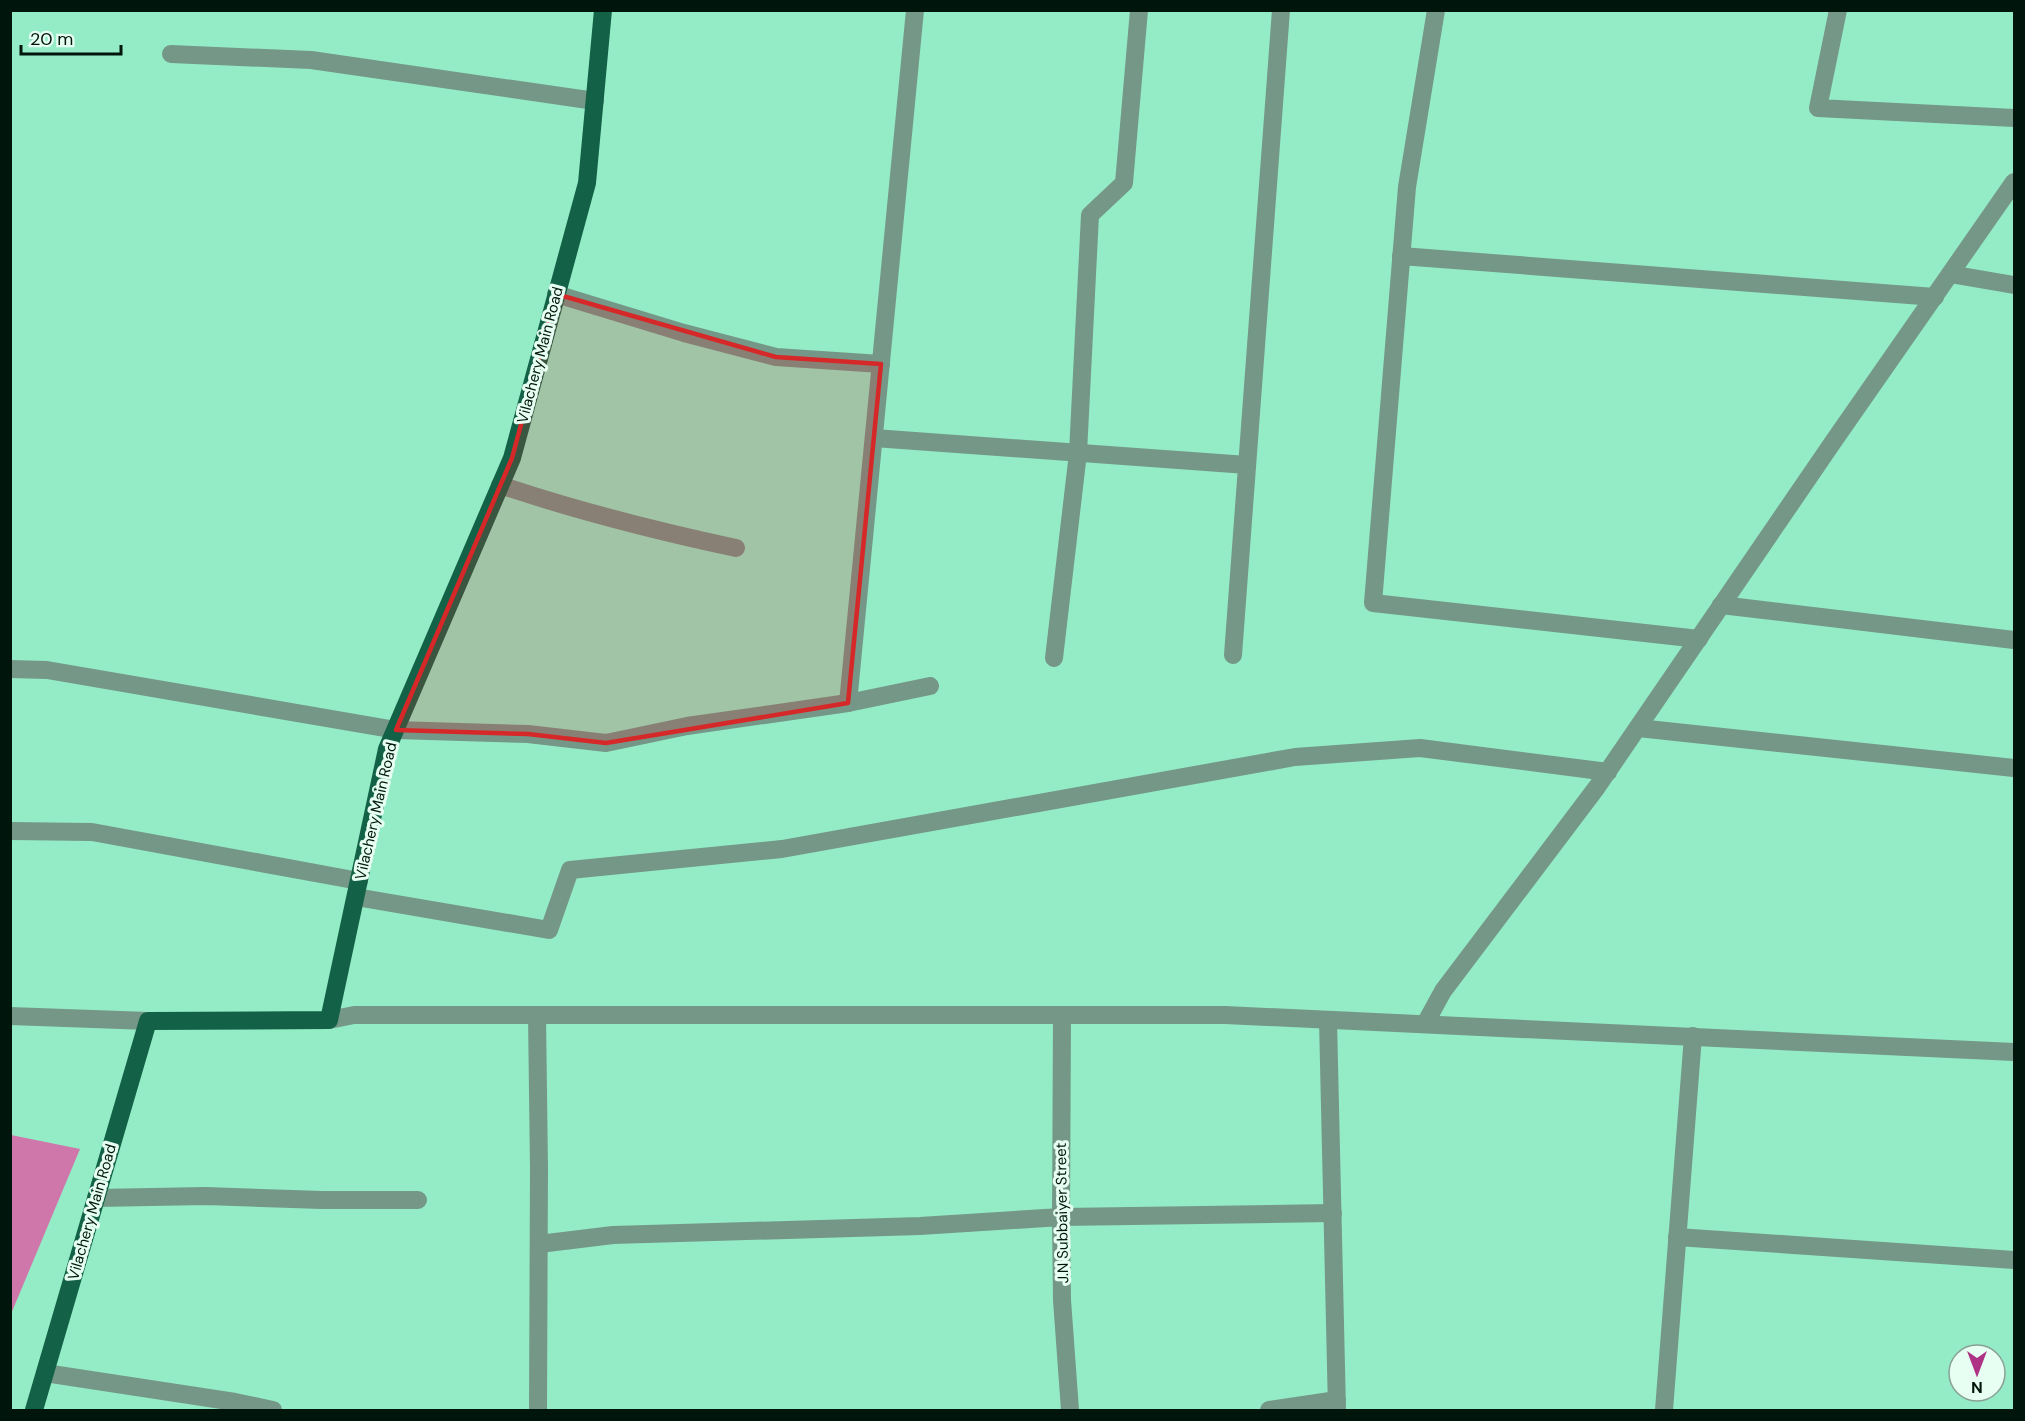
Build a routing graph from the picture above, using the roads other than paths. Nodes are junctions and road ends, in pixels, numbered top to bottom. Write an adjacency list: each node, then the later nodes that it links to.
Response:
1 (603, 10): 8 (main road, Vilachery Main Road)
2 (915, 10): 16 (street)
3 (1139, 10): 18 (street)
4 (1281, 10): 19 (street)
5 (1436, 10): 11 (street)
6 (1838, 10): 9 (street)
7 (171, 54): 8 (street)
8 (595, 101): 14 (main road, Vilachery Main Road)
9 (2014, 117)
10 (2014, 182): 12 (street)
11 (1401, 256): 15 (street); 23 (street)
12 (1950, 274): 13 (street); 15 (street)
13 (2014, 285)
14 (556, 294): 16 (street); 20 (main road, Vilachery Main Road)
15 (1935, 297): 22 (street)
16 (881, 364): 17 (street)
17 (874, 438): 18 (street); 29 (street)
18 (1078, 453): 19 (street); 26 (street)
19 (1247, 465): 25 (street)
20 (500, 485): 21 (street); 31 (main road, Vilachery Main Road)
21 (736, 548)
22 (1721, 605): 23 (street); 24 (street)
23 (1699, 639): 30 (street)
24 (2014, 640)
25 (1233, 655)
26 (1054, 658)
27 (10, 669): 31 (street)
28 (930, 686): 29 (street)
29 (848, 703): 31 (street)
30 (1638, 728): 32 (street); 33 (street)
31 (396, 730): 35 (main road, Vilachery Main Road)
32 (2014, 768)
33 (1608, 772): 35 (street); 42 (street)
34 (10, 831): 35 (street)
35 (358, 889): 39 (main road, Vilachery Main Road)
36 (537, 1015): 37 (street); 39 (street); 50 (street)
37 (1062, 1015): 40 (street); 48 (street, J.N Subbaiyer Street)
38 (10, 1016): 41 (street)
39 (329, 1020): 41 (main road)
40 (1328, 1020): 42 (street); 47 (street)
41 (148, 1021): 45 (main road, Vilachery Main Road)
42 (1425, 1024): 43 (street)
43 (1693, 1036): 44 (street); 49 (street)
44 (2014, 1052)
45 (96, 1198): 46 (street); 52 (main road, Vilachery Main Road)
46 (418, 1200)
47 (1333, 1214): 48 (street); 53 (street)
48 (1061, 1217): 50 (street); 57 (street, J.N Subbaiyer Street)
49 (1677, 1238): 51 (street); 59 (street)
50 (539, 1244): 56 (street)
51 (2014, 1260)
52 (45, 1373): 54 (main road, Vilachery Main Road); 55 (street)
53 (1337, 1405): 58 (street)
54 (34, 1410)
55 (273, 1410)
56 (538, 1410)
57 (1070, 1410)
58 (1269, 1410)
59 (1664, 1410)

